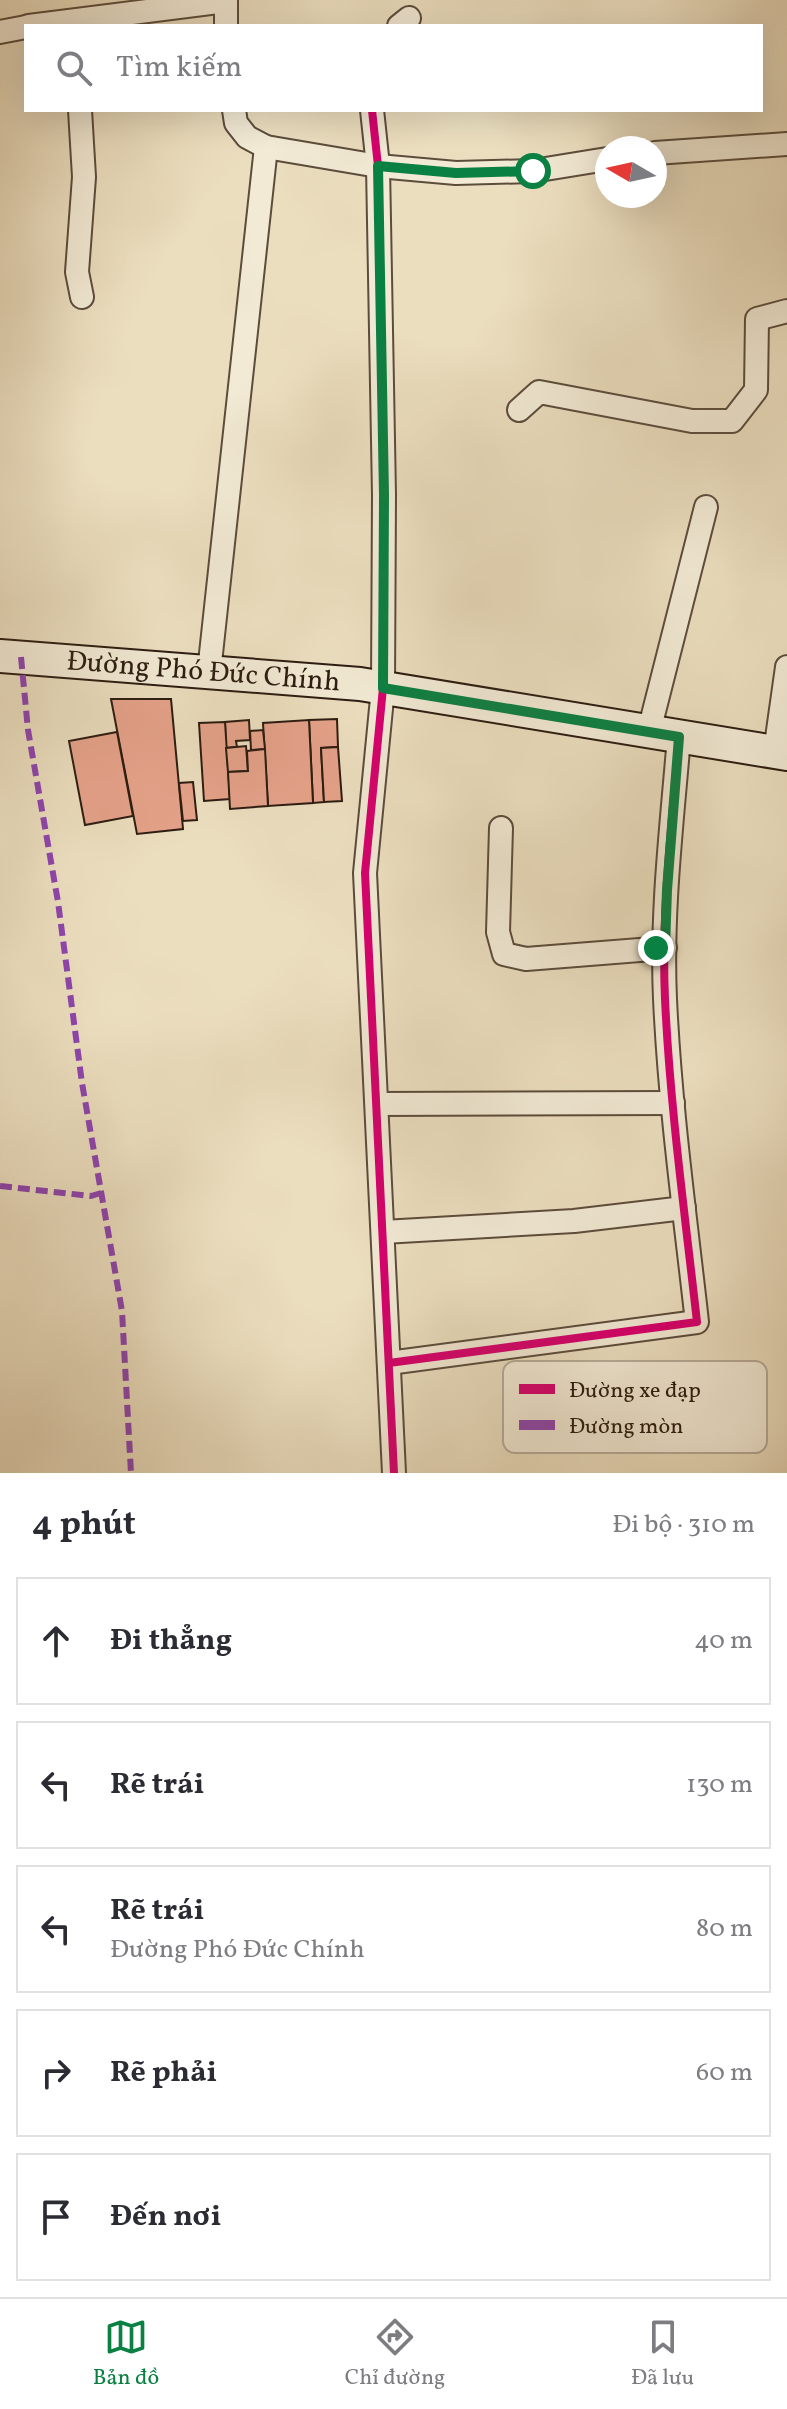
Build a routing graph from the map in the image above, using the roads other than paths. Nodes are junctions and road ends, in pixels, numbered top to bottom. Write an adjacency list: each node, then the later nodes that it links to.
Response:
1 (226, 0): 2 (street); 3 (street)
2 (60, 23)
3 (226, 24)
4 (24, 27): 5 (street)
5 (0, 32)
6 (80, 112): 14 (street)
7 (234, 112): 10 (street)
8 (372, 112): 13 (street)
9 (787, 144): 11 (street)
10 (266, 147): 13 (street); 20 (street)
11 (667, 152)
12 (595, 161): 13 (street)
13 (378, 166): 21 (street)
14 (82, 297)
15 (787, 311): 16 (street)
16 (519, 410)
17 (706, 507): 22 (street)
18 (0, 656): 20 (main road, Đường Phó Đức Chính)
19 (787, 667): 23 (street)
20 (209, 672): 21 (main road, Đường Phó Đức Chính)
21 (383, 688): 22 (main road, Đường Phó Đức Chính); 27 (street)
22 (664, 734): 23 (main road, Đường Phó Đức Chính); 25 (street)
23 (781, 753)
24 (501, 828): 25 (street)
25 (665, 948): 26 (street)
26 (673, 1103): 27 (street); 28 (street)
27 (377, 1104): 29 (street)
28 (684, 1208): 29 (street); 30 (street)
29 (383, 1232): 30 (street)
30 (389, 1363): 31 (street)
31 (394, 1473)

